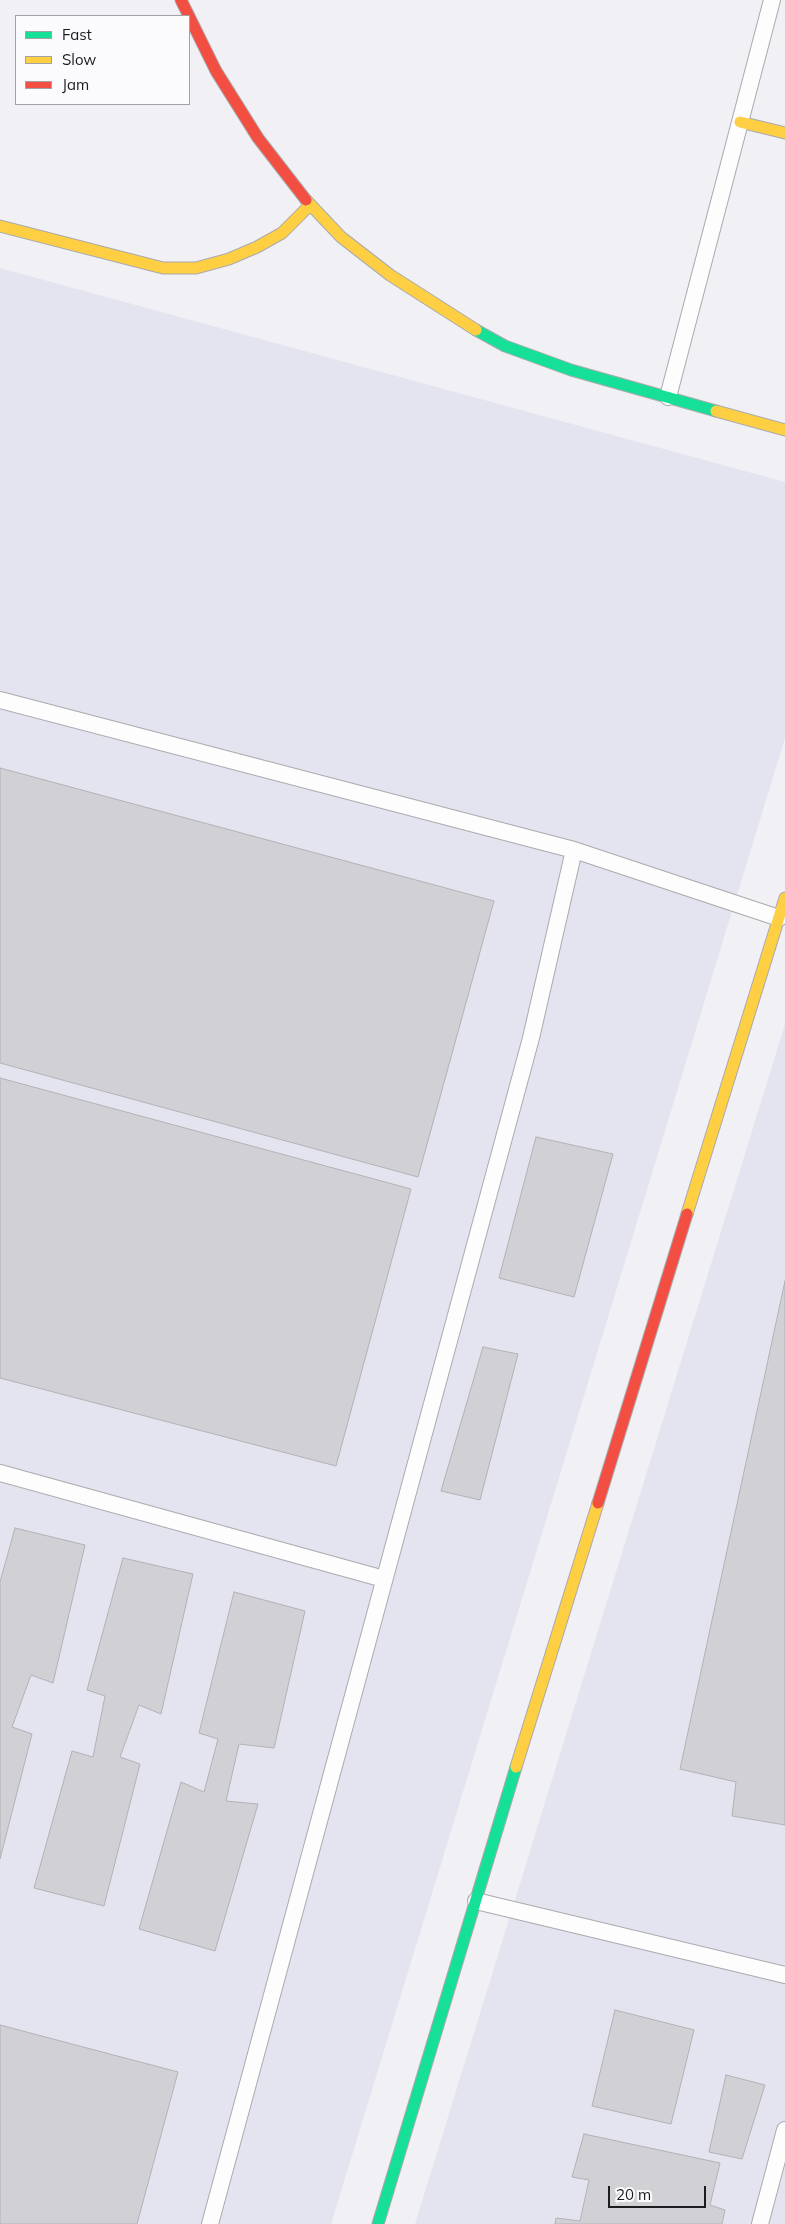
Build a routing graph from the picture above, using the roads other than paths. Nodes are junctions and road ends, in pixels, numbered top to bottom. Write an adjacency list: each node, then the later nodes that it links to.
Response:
1 (181, 0): 3 (street)
2 (772, 0): 5 (lane)
3 (188, 15)
4 (190, 18): 7 (street)
5 (740, 122): 6 (street); 9 (lane)
6 (785, 133)
7 (310, 205): 8 (street); 9 (street)
8 (0, 226)
9 (668, 397): 10 (street)
10 (785, 430)
11 (0, 700): 12 (lane)
12 (574, 850): 14 (lane); 16 (lane)
13 (785, 898): 14 (street)
14 (779, 918): 17 (street)
15 (0, 1473): 16 (lane)
16 (384, 1579): 20 (lane)
17 (476, 1901): 18 (lane); 21 (street)
18 (785, 1975)
19 (785, 2130): 22 (lane)
20 (210, 2224)
21 (378, 2224)
22 (760, 2224)

